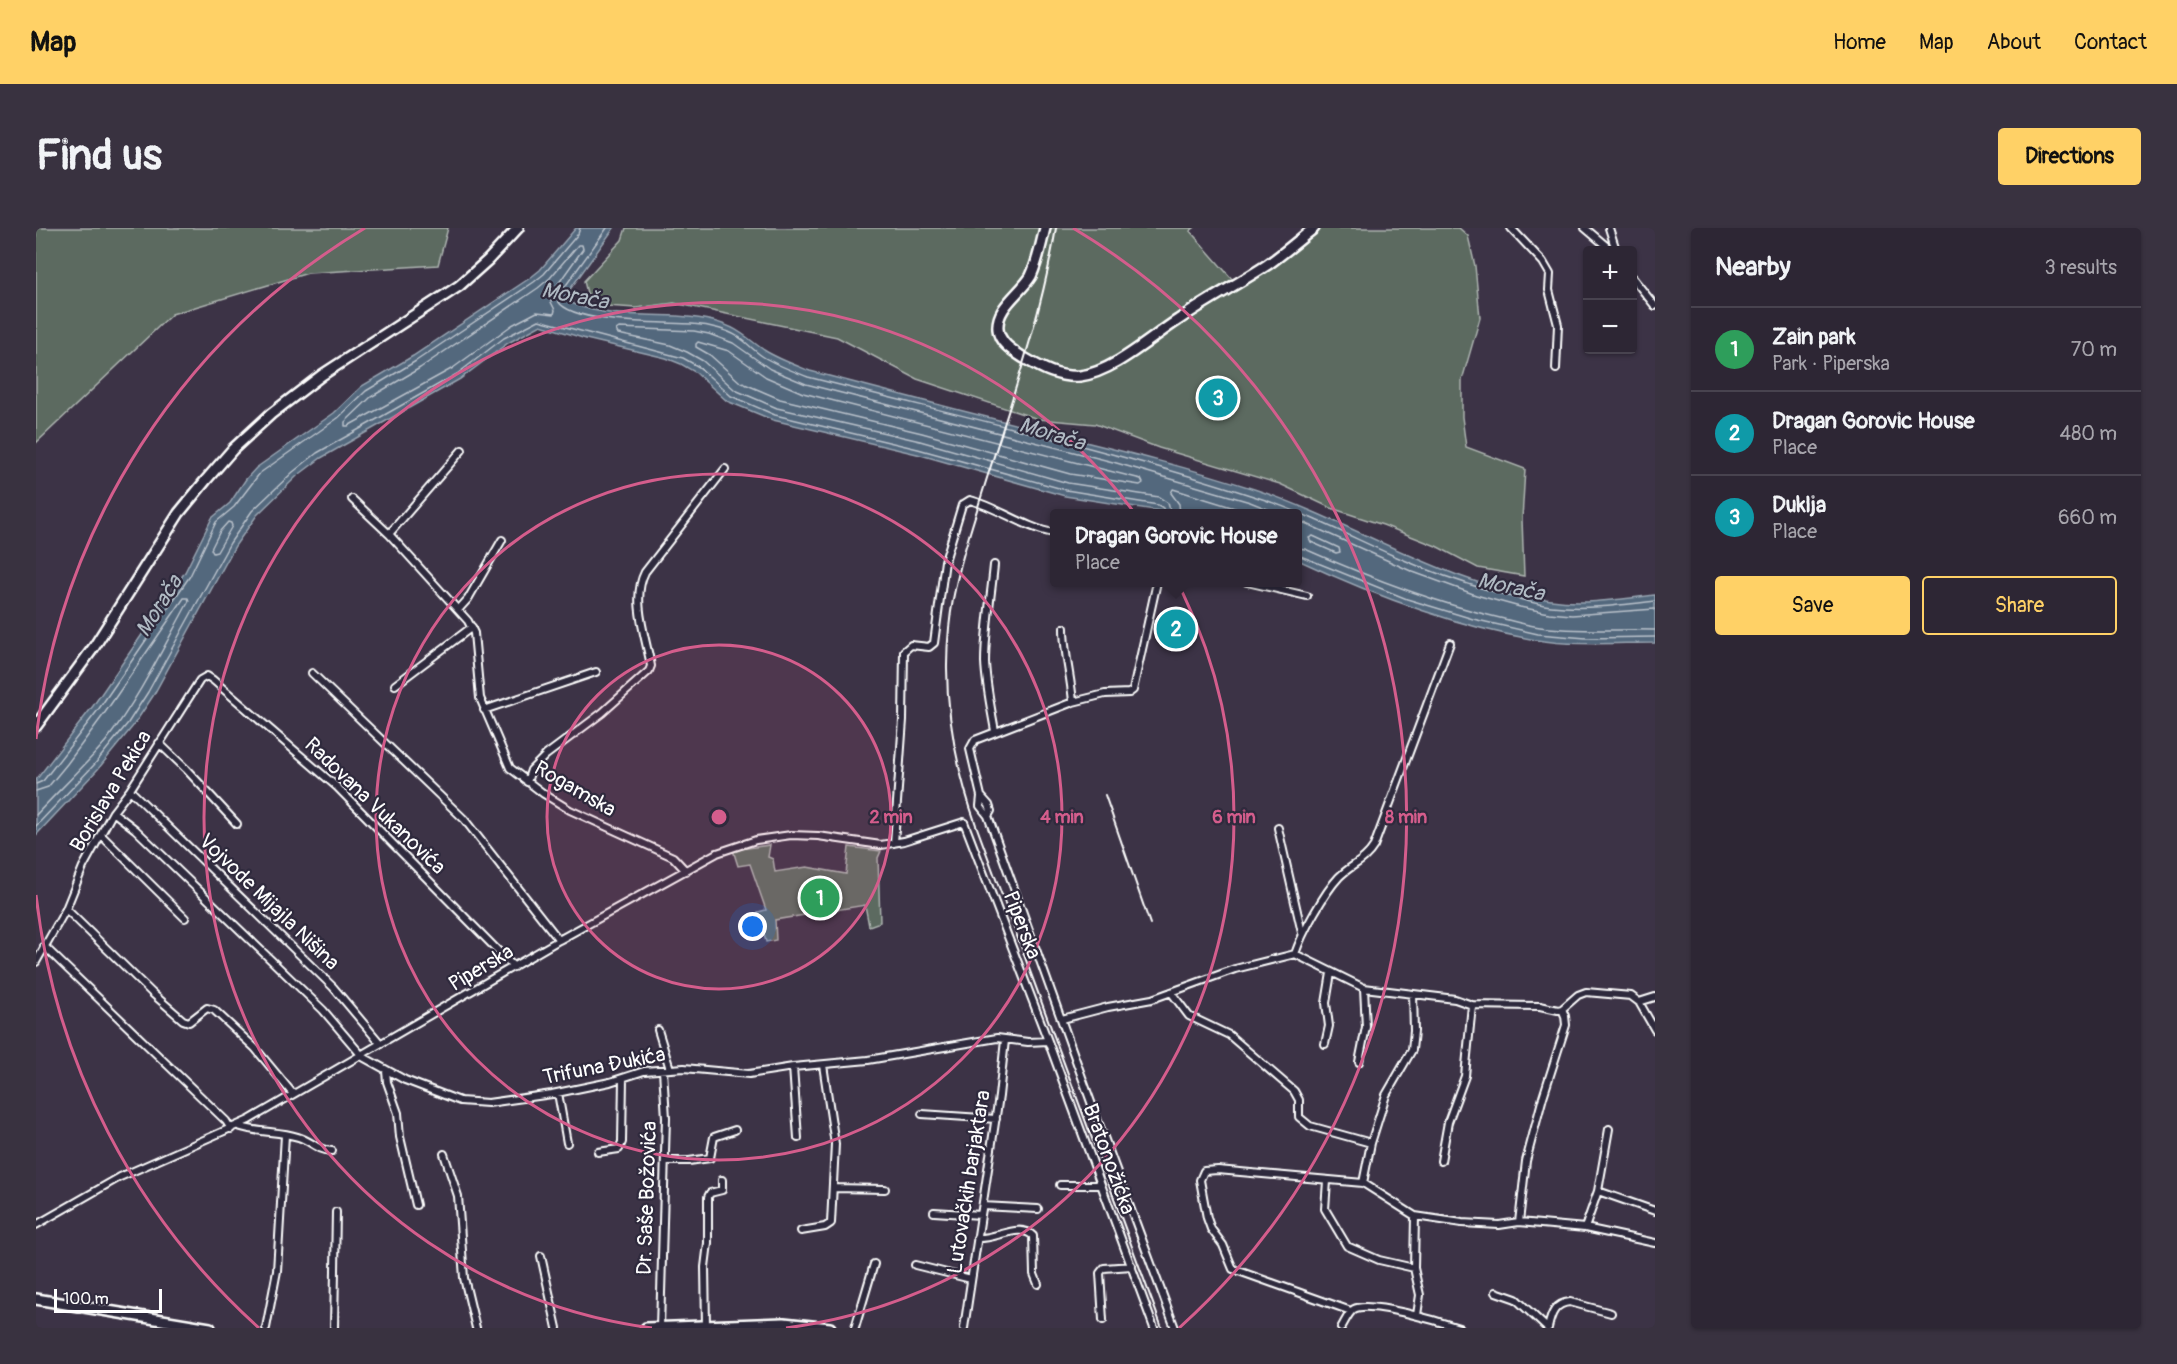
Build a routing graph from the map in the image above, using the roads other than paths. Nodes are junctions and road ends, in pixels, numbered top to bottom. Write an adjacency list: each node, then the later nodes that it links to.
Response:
1 (518, 228): 32 (street)
2 (1045, 228): 3 (street)
3 (1314, 228)
4 (1511, 228): 11 (street)
5 (1585, 228): 7 (street)
6 (1609, 228): 8 (street)
7 (1606, 246)
8 (1615, 246)
9 (1637, 283): 10 (street)
10 (1655, 306)
11 (1556, 369)
12 (462, 450): 16 (street)
13 (724, 469): 35 (street)
14 (352, 499): 16 (street, Rogamska)
15 (1050, 532): 41 (street)
16 (389, 534): 22 (street, Rogamska)
17 (502, 540): 22 (street)
18 (994, 565): 33 (street)
19 (1156, 587): 30 (street)
20 (1268, 587): 21 (street)
21 (1307, 596)
22 (459, 609): 23 (street, Rogamska)
23 (472, 627): 29 (street); 31 (street, Rogamska)
24 (1064, 628): 30 (street)
25 (1450, 643): 45 (street)
26 (596, 672): 31 (street)
27 (312, 673): 46 (street)
28 (207, 676): 34 (street, Borislava Pekica); 50 (street, Radovana Vukanovića)
29 (395, 685)
30 (1073, 702): 33 (street)
31 (484, 710): 35 (street, Rogamska)
32 (36, 726)
33 (996, 731): 59 (street)
34 (159, 743): 36 (street, Borislava Pekica); 38 (street)
35 (527, 782): 42 (street, Rogamska)
36 (130, 790): 37 (street, Borislava Pekica); 64 (street, Vojvode Mijajla Nišina)
37 (113, 812): 40 (street, Borislava Pekica); 66 (street, Trifuna Đukića)
38 (237, 824)
39 (1278, 828): 45 (street)
40 (101, 835): 43 (street, Borislava Pekica); 44 (street)
41 (894, 843): 42 (street, Piperska); 63 (street, Piperska)
42 (686, 871): 46 (street, Piperska)
43 (66, 909): 47 (street, Borislava Pekica); 74 (street)
44 (185, 918)
45 (1302, 933): 48 (street)
46 (559, 940): 50 (street, Piperska)
47 (44, 946): 49 (street, Borislava Pekica); 77 (street)
48 (1295, 954): 51 (street); 53 (street)
49 (36, 962)
50 (514, 967): 64 (street, Piperska)
51 (1331, 973): 52 (street); 65 (street)
52 (1364, 988): 54 (street); 67 (street)
53 (1171, 992): 59 (street); 83 (street)
54 (1413, 994): 57 (street); 83 (street)
55 (1655, 997): 56 (street)
56 (1639, 1002): 58 (street); 61 (street)
57 (1472, 1005): 58 (street); 88 (street)
58 (1562, 1009): 105 (street)
59 (1062, 1019): 137 (street)
60 (658, 1030): 70 (street, Dr. Saše Božovića)
61 (1655, 1030)
62 (1005, 1040): 63 (street); 68 (street, Trifuna Đukića); 76 (street, Lutovačkih barjaktara)
63 (1048, 1041): 93 (street, Bratonožićka)
64 (380, 1043): 66 (street, Piperska)
65 (1325, 1044)
66 (361, 1054): 71 (street, Trifuna Đukića); 74 (street, Piperska)
67 (1359, 1062)
68 (823, 1065): 69 (street, Trifuna Đukića); 94 (street)
69 (793, 1067): 70 (street, Trifuna Đukića); 81 (street)
70 (666, 1070): 72 (street, Trifuna Đukića); 87 (street, Dr. Saše Božovića)
71 (386, 1071): 73 (street, Trifuna Đukića); 97 (street)
72 (623, 1078): 73 (street, Trifuna Đukića); 85 (street)
73 (558, 1093): 82 (street)
74 (293, 1094): 77 (street, Piperska)
75 (922, 1114): 76 (street)
76 (996, 1119): 98 (street, Lutovačkih barjaktara)
77 (235, 1127): 80 (street); 106 (street, Piperska)
78 (1610, 1129): 96 (street)
79 (735, 1130): 87 (street)
80 (285, 1135): 84 (street); 127 (street)
81 (798, 1138)
82 (567, 1143)
83 (1371, 1143): 91 (street)
84 (332, 1151)
85 (598, 1152)
86 (444, 1154): 129 (street)
87 (666, 1161): 132 (street, Dr. Saše Božovića)
88 (1441, 1161)
89 (722, 1180): 124 (street)
90 (1327, 1181): 91 (street); 115 (street); 120 (street)
91 (1363, 1183): 104 (street)
92 (1060, 1185): 93 (street)
93 (1101, 1185): 114 (street, Bratonožićka)
94 (834, 1188): 95 (street); 108 (street)
95 (885, 1189)
96 (1598, 1191): 100 (street); 107 (street)
97 (416, 1205)
98 (983, 1206): 99 (street); 103 (street, Lutovačkih barjaktara)
99 (1038, 1209)
100 (1655, 1211)
101 (336, 1212): 128 (street)
102 (934, 1212): 103 (street)
103 (981, 1215): 109 (street, Lutovačkih barjaktara)
104 (1414, 1216): 105 (street); 115 (street)
105 (1519, 1222): 107 (street)
106 (36, 1225)
107 (1585, 1228): 110 (street)
108 (801, 1231)
109 (977, 1238): 116 (street, Lutovačkih barjaktara); 117 (street)
110 (1655, 1243)
111 (541, 1256): 130 (street)
112 (874, 1264): 134 (street)
113 (915, 1265): 116 (street)
114 (1132, 1266): 123 (street); 136 (street, Bratonožićka)
115 (1414, 1268): 122 (street)
116 (971, 1279): 135 (street, Lutovačkih barjaktara)
117 (1038, 1284)
118 (1496, 1292): 140 (street)
119 (36, 1299): 126 (street)
120 (1351, 1311): 122 (street); 138 (street)
121 (1611, 1313): 140 (street)
122 (1417, 1315): 139 (street)
123 (1103, 1320)
124 (706, 1326): 125 (street); 132 (street)
125 (734, 1326): 133 (street)
126 (210, 1328)
127 (266, 1328)
128 (334, 1328)
129 (476, 1328)
130 (557, 1328)
131 (646, 1328): 132 (street)
132 (660, 1328)
133 (830, 1328)
134 (855, 1328)
135 (964, 1328)
136 (1154, 1328)
137 (1175, 1328)
138 (1341, 1328)
139 (1460, 1328)
140 (1547, 1328)

